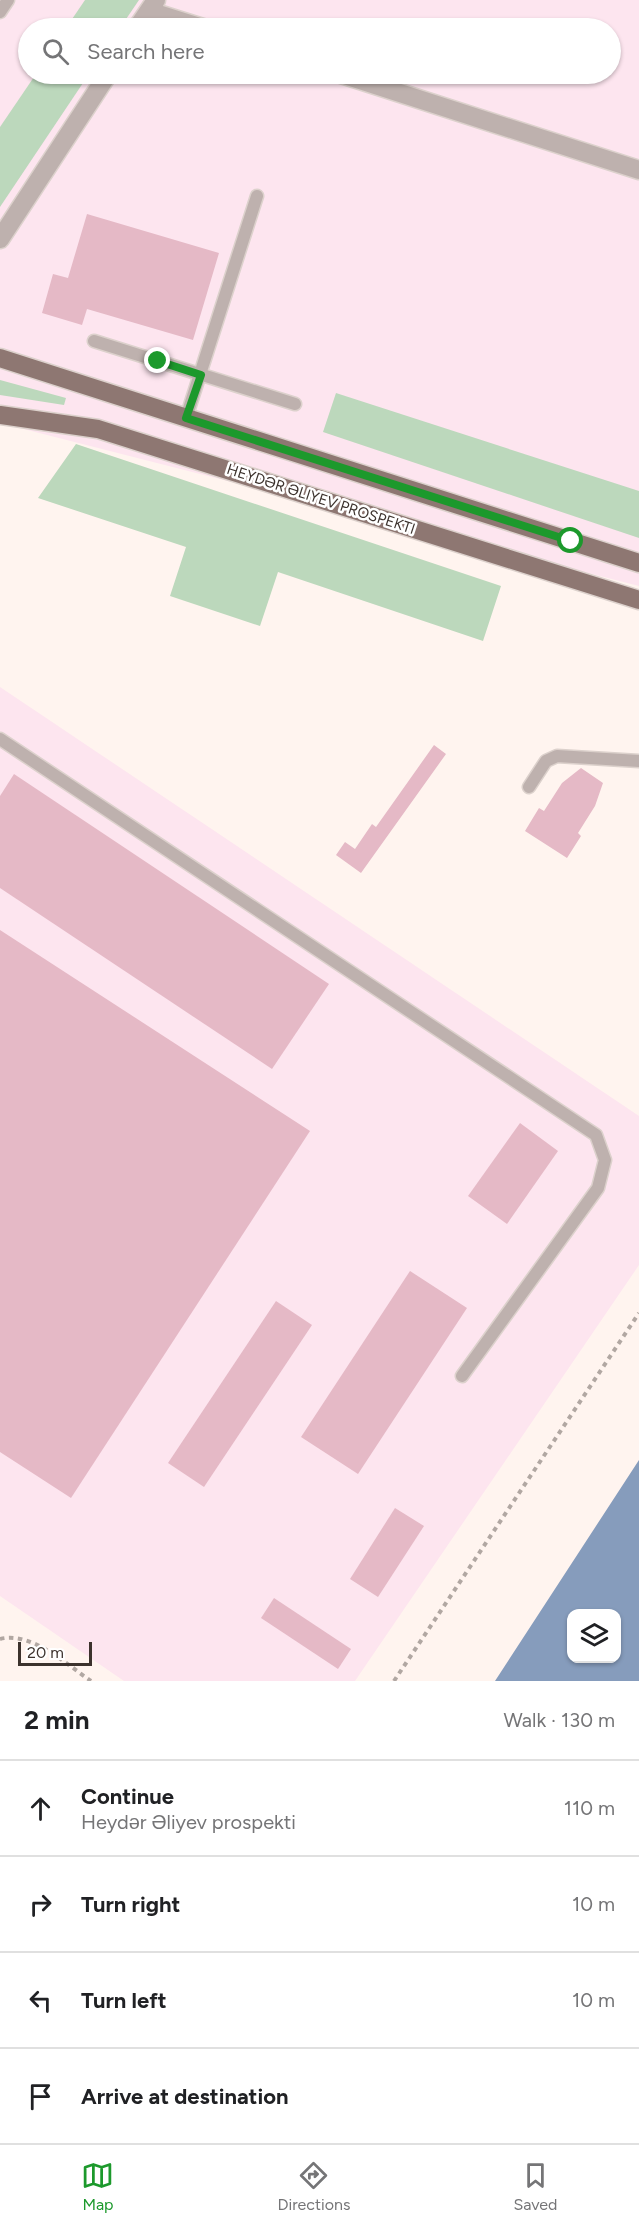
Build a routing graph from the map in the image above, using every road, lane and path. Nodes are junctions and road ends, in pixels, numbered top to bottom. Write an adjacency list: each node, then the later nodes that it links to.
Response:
1 (8, 0): 3 (lane)
2 (153, 5): 4 (street); 5 (street)
3 (0, 12)
4 (144, 18)
5 (181, 18)
6 (101, 84): 10 (street)
7 (372, 84): 8 (street)
8 (639, 170)
9 (257, 196): 13 (lane)
10 (0, 239)
11 (94, 341): 13 (lane)
12 (0, 358): 16 (main road)
13 (201, 375): 14 (lane); 16 (lane)
14 (295, 404)
15 (0, 416): 18 (main road, HEYDƏR ƏLIYEV PROSPEKTI)
16 (186, 418): 17 (main road)
17 (639, 563)
18 (639, 600)
19 (0, 739): 23 (lane)
20 (639, 761): 21 (lane)
21 (529, 787)
22 (639, 1313): 26 (path)
23 (462, 1376)
24 (0, 1639): 25 (path)
25 (91, 1681)
26 (394, 1681)

